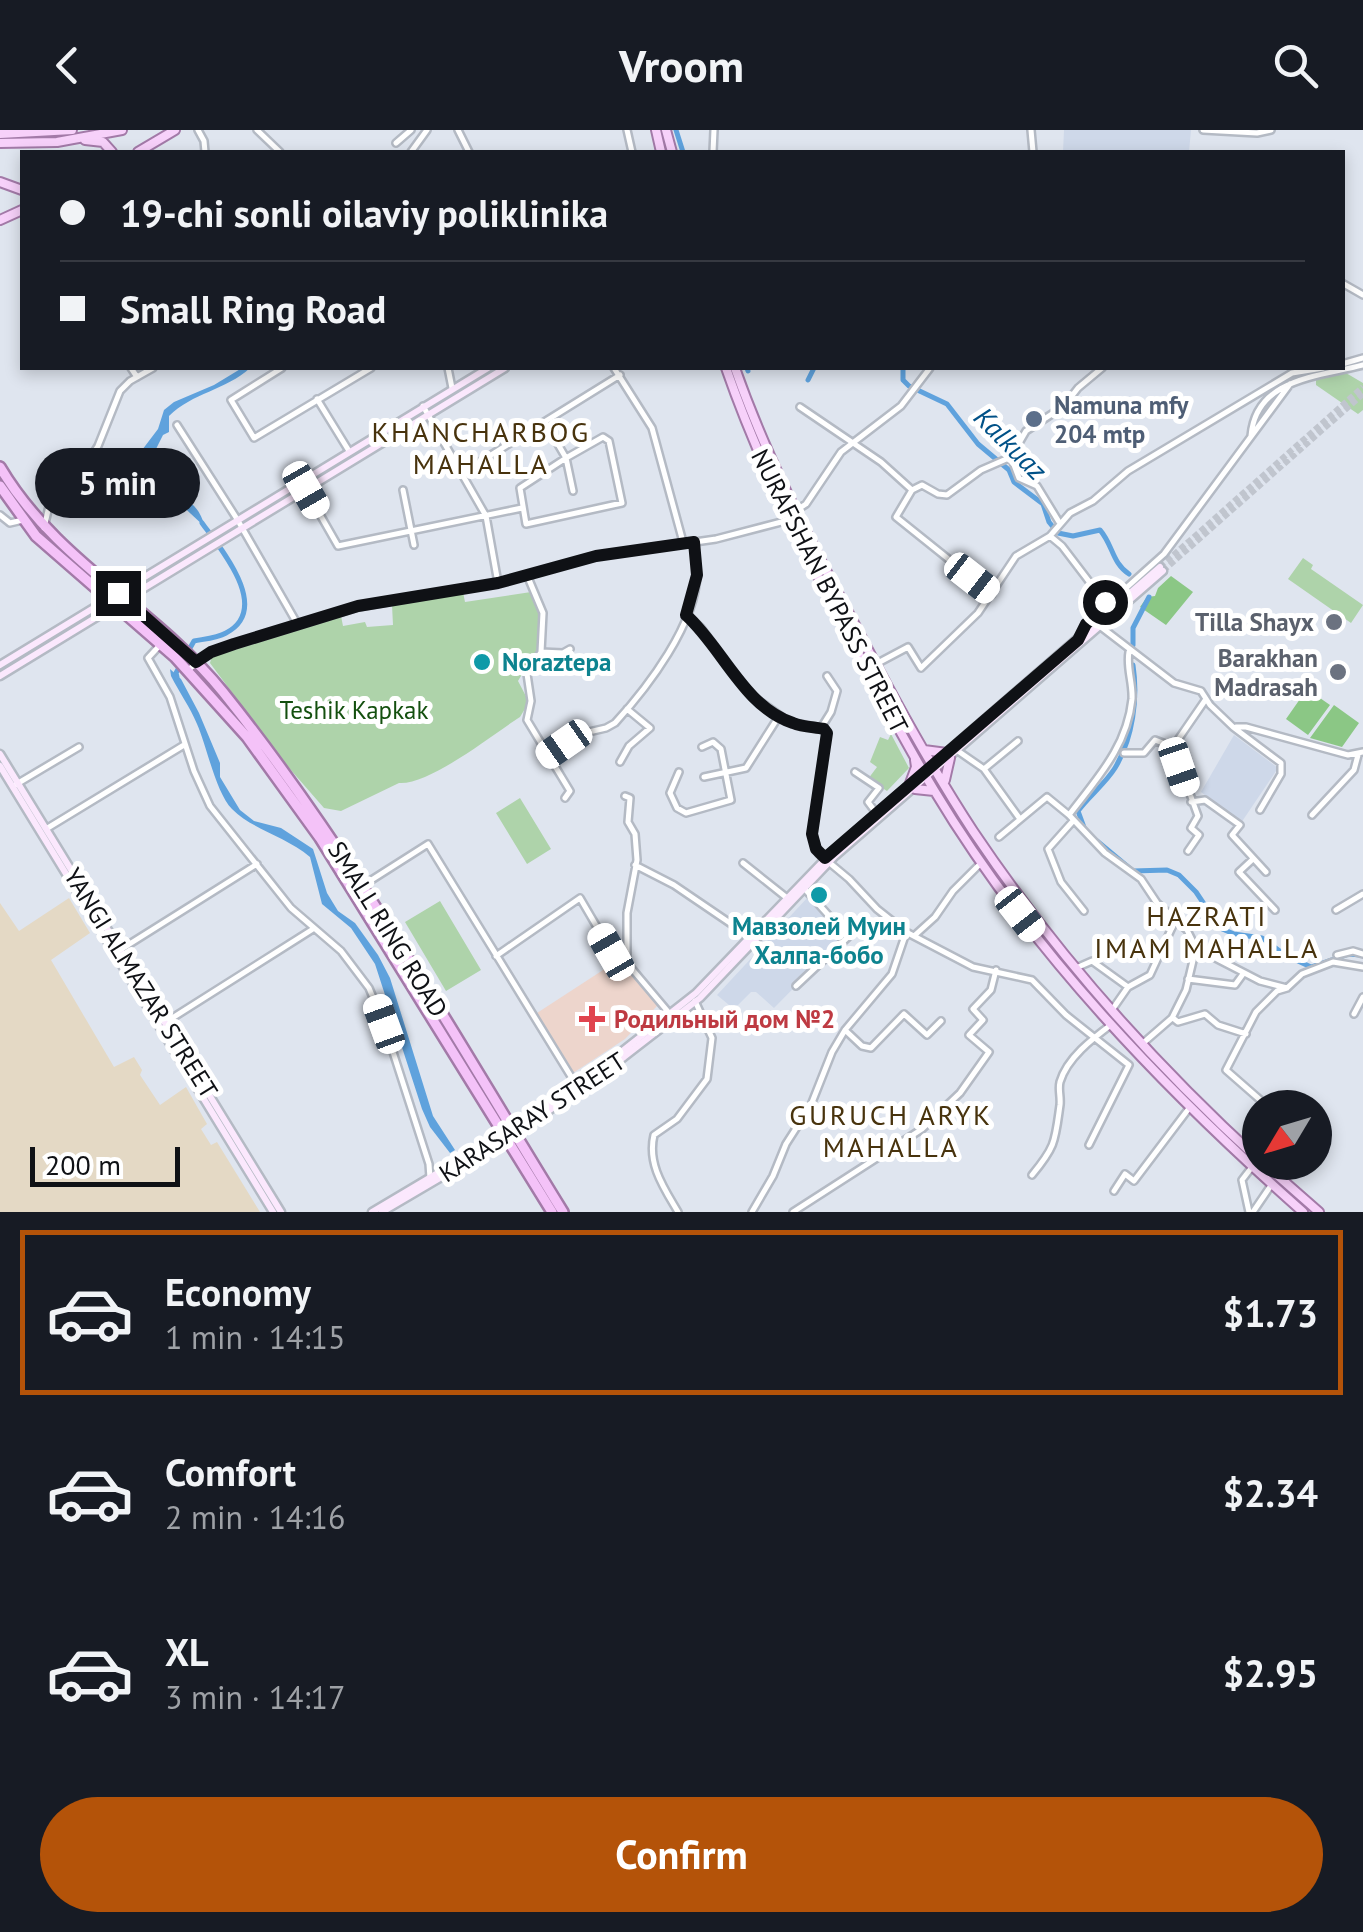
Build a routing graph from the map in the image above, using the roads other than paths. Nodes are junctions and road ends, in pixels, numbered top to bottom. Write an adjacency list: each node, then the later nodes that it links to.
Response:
1 (122, 130): 8 (main road)
2 (176, 130): 13 (main road)
3 (257, 130): 14 (street)
4 (411, 130): 11 (street)
5 (1203, 130): 6 (street)
6 (1271, 130)
7 (0, 134): 9 (main road)
8 (74, 134): 9 (main road); 12 (main road)
9 (24, 139): 10 (main road)
10 (0, 143)
11 (396, 143)
12 (110, 150)
13 (141, 150)
14 (273, 150)
15 (133, 370): 30 (street)
16 (150, 370): 30 (street)
17 (279, 370): 33 (street)
18 (368, 370): 33 (street)
19 (448, 370): 32 (street)
20 (484, 370): 32 (main road)
21 (502, 370): 36 (main road)
22 (616, 370): 29 (street)
23 (727, 370): 39 (main road, NURAFSHAN BYPASS STREET)
24 (737, 370): 39 (main road, NURAFSHAN BYPASS STREET)
25 (929, 370): 41 (street)
26 (1100, 370): 43 (street)
27 (1311, 370): 58 (street)
28 (1336, 370): 31 (street)
29 (620, 376): 37 (street); 63 (street)
30 (136, 377): 59 (street)
31 (1290, 384): 40 (street); 40 (street)
32 (452, 388): 34 (main road)
33 (317, 400): 42 (street)
34 (422, 406): 36 (street); 42 (main road)
35 (800, 407): 41 (street)
36 (429, 416): 46 (street); 48 (main road)
37 (544, 422): 44 (street); 46 (street)
38 (177, 425): 56 (street)
39 (756, 436): 54 (main road, NURAFSHAN BYPASS STREET)
40 (1250, 439): 70 (street)
41 (854, 443): 50 (street); 54 (street)
42 (349, 451): 56 (main road)
43 (1008, 457): 50 (street); 58 (street)
44 (566, 458): 51 (street); 52 (street); 52 (street)
45 (0, 468): 59 (highway)
46 (462, 473): 55 (street)
47 (0, 486): 57 (highway)
48 (306, 490): 60 (main road); 61 (street)
49 (403, 490): 61 (street)
50 (912, 490): 68 (street)
51 (573, 491)
52 (524, 508): 55 (street)
53 (0, 515): 57 (street)
54 (792, 515): 64 (street); 71 (main road, NURAFSHAN BYPASS STREET)
55 (486, 516): 61 (street); 67 (street)
56 (238, 519): 60 (street); 69 (main road)
57 (23, 520): 69 (highway)
58 (1059, 523): 62 (street)
59 (43, 528): 69 (highway)
60 (242, 530): 69 (main road); 73 (street)
61 (412, 530): 65 (street)
62 (1051, 534): 68 (street); 70 (street)
63 (683, 542): 64 (street); 66 (street)
64 (694, 542): 72 (street)
65 (414, 545)
66 (528, 575): 67 (street); 78 (street)
67 (498, 583): 73 (street)
68 (992, 594): 81 (street)
69 (117, 600): 76 (highway); 80 (highway); 82 (main road); 84 (main road)
70 (1107, 605): 75 (street)
71 (840, 609): 81 (main road, NURAFSHAN BYPASS STREET); 102 (main road, NURAFSHAN BYPASS STREET)
72 (686, 615): 87 (street); 88 (street)
73 (298, 625): 83 (street)
74 (1101, 627): 75 (main road, KARASARAY STREET); 79 (street); 100 (main road, KARASARAY STREET)
75 (1078, 640): 100 (main road, KARASARAY STREET)
76 (160, 644): 80 (highway); 92 (street)
77 (570, 650): 78 (street)
78 (541, 652): 101 (street)
79 (1130, 652): 86 (street); 122 (street)
80 (178, 653): 83 (highway)
81 (876, 664): 96 (main road, NURAFSHAN BYPASS STREET)
82 (0, 665)
83 (192, 665): 134 (highway, SMALL RING ROAD); 179 (highway, SMALL RING ROAD)
84 (0, 676)
85 (827, 676): 90 (street)
86 (1206, 699): 89 (street); 93 (street)
87 (627, 709): 101 (street); 103 (street)
88 (779, 716): 90 (street); 108 (street)
89 (1234, 727): 98 (street); 119 (street)
90 (821, 728): 128 (street)
91 (1018, 741): 106 (street)
92 (186, 744): 124 (street); 129 (street)
93 (1174, 746): 97 (street); 118 (street)
94 (80, 747): 113 (street)
95 (702, 747): 108 (street)
96 (924, 750): 100 (main road); 105 (main road, NURAFSHAN BYPASS STREET)
97 (1124, 753)
98 (1360, 753): 121 (street)
99 (0, 754): 113 (main road, YANGI ALMAZAR STREET)
100 (951, 754): 105 (main road, KARASARAY STREET); 106 (street); 112 (main road)
101 (548, 755): 117 (street)
102 (914, 756): 110 (main road, NURAFSHAN BYPASS STREET); 114 (main road)
103 (620, 762)
104 (0, 766): 113 (main road, YANGI ALMAZAR STREET)
105 (934, 767): 110 (main road, KARASARAY STREET); 112 (main road, NURAFSHAN BYPASS STREET)
106 (984, 768): 123 (street)
107 (679, 772): 108 (street)
108 (726, 772): 111 (street)
109 (855, 772): 120 (street)
110 (925, 775): 114 (main road, KARASARAY STREET); 115 (main road, NURAFSHAN BYPASS STREET)
111 (704, 777)
112 (945, 784): 136 (main road, NURAFSHAN BYPASS STREET)
113 (15, 785): 124 (main road, YANGI ALMAZAR STREET); 170 (main road, YANGI ALMAZAR STREET)
114 (913, 786): 115 (main road); 120 (main road, KARASARAY STREET); 128 (main road, KARASARAY STREET)
115 (934, 791): 136 (main road, NURAFSHAN BYPASS STREET)
116 (624, 796): 131 (street)
117 (565, 798)
118 (1191, 802): 126 (street); 127 (street)
119 (1260, 810)
120 (876, 814): 128 (main road, KARASARAY STREET)
121 (1312, 815)
122 (1071, 818): 123 (street); 141 (street); 142 (street)
123 (1020, 819): 125 (street)
124 (46, 829): 149 (main road, YANGI ALMAZAR STREET)
125 (999, 837)
126 (1188, 851)
127 (1254, 858): 133 (street); 139 (street)
128 (827, 860): 135 (main road, KARASARAY STREET); 138 (main road, KARASARAY STREET); 145 (street)
129 (258, 863): 143 (street); 149 (street)
130 (743, 863): 138 (street)
131 (636, 865): 146 (street); 153 (street)
132 (978, 866): 147 (street)
133 (1266, 872)
134 (362, 886): 152 (street); 179 (highway, SMALL RING ROAD)
135 (804, 888): 159 (street); 163 (main road, KARASARAY STREET)
136 (1008, 888): 144 (main road, NURAFSHAN BYPASS STREET)
137 (1363, 894): 140 (street)
138 (786, 898): 146 (main road, KARASARAY STREET)
139 (1275, 910)
140 (1336, 910)
141 (1084, 911)
142 (1175, 921): 148 (street); 160 (street)
143 (313, 929): 170 (street); 182 (street)
144 (1040, 931): 155 (main road, NURAFSHAN BYPASS STREET); 169 (main road, NURAFSHAN BYPASS STREET)
145 (906, 932): 147 (street); 171 (street)
146 (749, 936): 165 (main road, KARASARAY STREET)
147 (914, 936): 156 (street)
148 (1196, 948): 157 (street); 158 (street)
149 (120, 950): 170 (main road, YANGI ALMAZAR STREET)
150 (1363, 954): 151 (street)
151 (1337, 955)
152 (496, 956): 153 (street); 175 (street)
153 (627, 963): 165 (street)
154 (1363, 967): 161 (street)
155 (1076, 968): 160 (street); 164 (main road, NURAFSHAN BYPASS STREET)
156 (996, 970): 173 (street); 201 (street)
157 (1243, 974): 158 (street); 161 (street)
158 (1188, 979): 167 (street)
159 (796, 986)
160 (1128, 987): 164 (street)
161 (1287, 988): 172 (street)
162 (1363, 997): 166 (street)
163 (696, 1001): 175 (main road, KARASARAY STREET); 199 (street)
164 (1112, 1010): 174 (main road, NURAFSHAN BYPASS STREET)
165 (670, 1014): 175 (main road, KARASARAY STREET)
166 (1354, 1014)
167 (1172, 1018): 172 (street); 174 (street)
168 (941, 1021): 171 (street)
169 (1112, 1024): 173 (street); 177 (main road, NURAFSHAN BYPASS STREET)
170 (163, 1025): 193 (main road, YANGI ALMAZAR STREET); 194 (main road, YANGI ALMAZAR STREET)
171 (846, 1030): 200 (street)
172 (1246, 1034): 176 (street)
173 (1093, 1039): 180 (street); 185 (street)
174 (1142, 1044): 178 (main road, NURAFSHAN BYPASS STREET)
175 (578, 1087): 179 (main road, KARASARAY STREET)
176 (1249, 1090)
177 (1190, 1107): 178 (main road, NURAFSHAN BYPASS STREET); 191 (street)
178 (1209, 1120): 181 (main road, NURAFSHAN BYPASS STREET)
179 (510, 1135): 183 (main road, KARASARAY STREET); 197 (highway, SMALL RING ROAD); 198 (highway, SMALL RING ROAD)
180 (1089, 1145)
181 (1242, 1149)
182 (429, 1164): 184 (street); 186 (street)
183 (459, 1164): 184 (main road, KARASARAY STREET); 196 (main road, KARASARAY STREET)
184 (442, 1170): 186 (main road, KARASARAY STREET)
185 (1032, 1175)
186 (430, 1178): 195 (main road, KARASARAY STREET)
187 (1242, 1180): 202 (street)
188 (1269, 1180): 190 (main road, NURAFSHAN BYPASS STREET)
189 (1275, 1180): 192 (main road, NURAFSHAN BYPASS STREET)
190 (1272, 1184): 192 (main road, NURAFSHAN BYPASS STREET); 202 (street)
191 (1114, 1191)
192 (1304, 1208): 203 (main road, NURAFSHAN BYPASS STREET)
193 (273, 1212)
194 (281, 1212)
195 (372, 1212)
196 (382, 1212)
197 (552, 1212)
198 (563, 1212)
199 (678, 1212)
200 (752, 1212)
201 (793, 1212)
202 (1251, 1212)
203 (1318, 1212)

